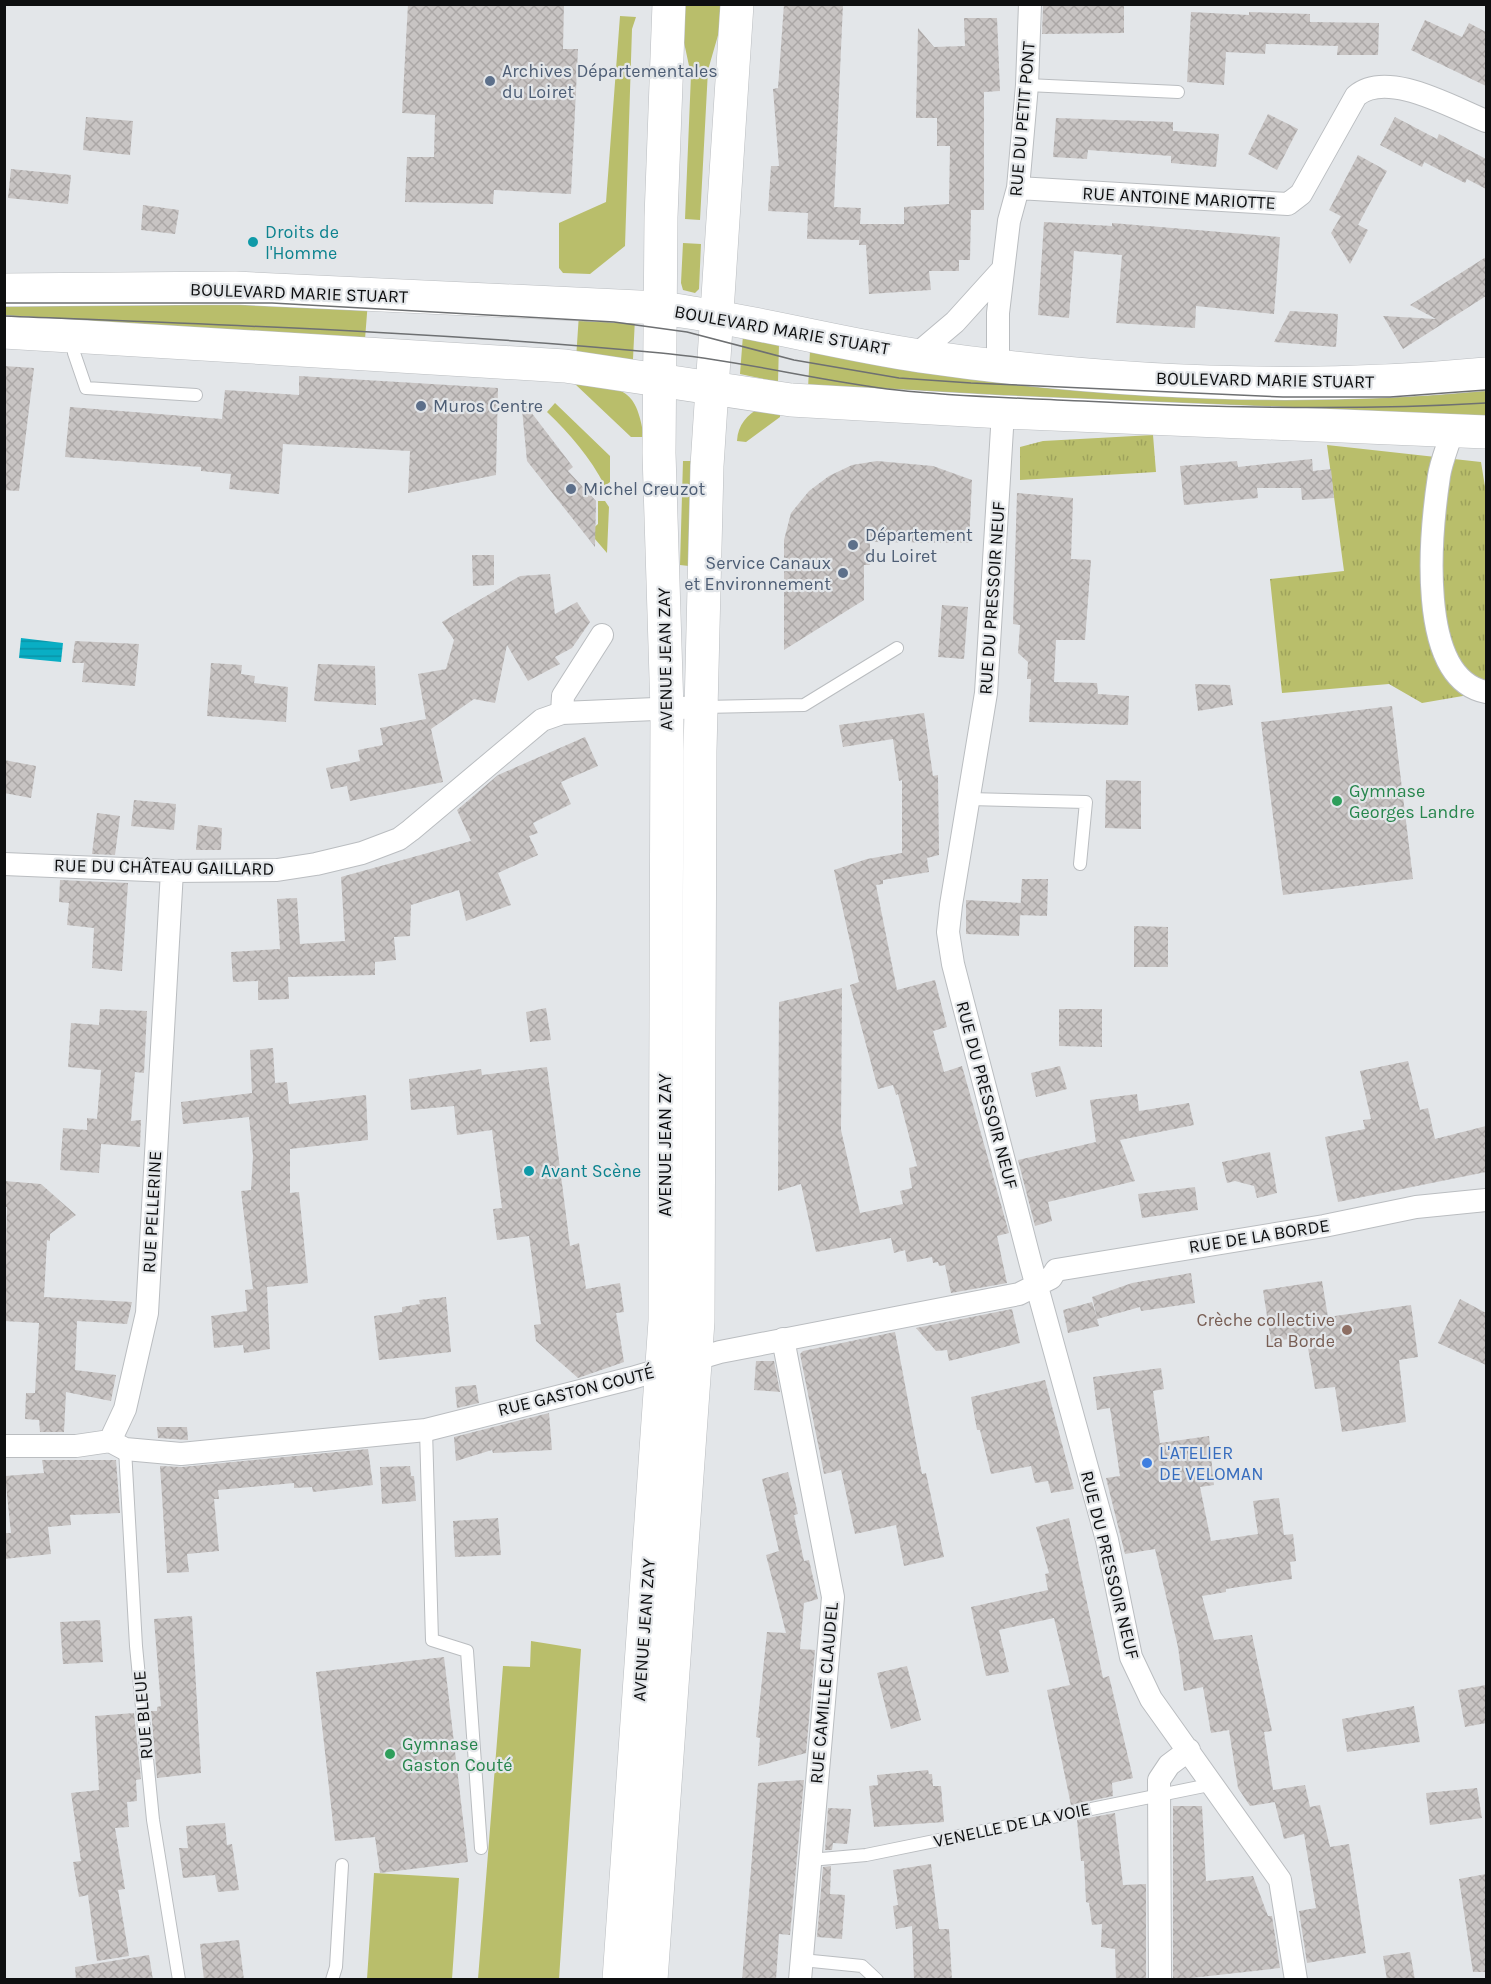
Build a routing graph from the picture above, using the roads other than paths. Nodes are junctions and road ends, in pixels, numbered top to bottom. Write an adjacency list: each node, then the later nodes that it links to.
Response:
1 (669, 4): 10 (main road, AVENUE JEAN ZAY)
2 (736, 4): 11 (main road, AVENUE JEAN ZAY)
3 (1030, 4): 4 (street, RUE DU PETIT PONT)
4 (1027, 85): 5 (lane); 7 (street, RUE DU PETIT PONT)
5 (1178, 92)
6 (1486, 121): 7 (street, RUE ANTOINE MARIOTTE)
7 (1018, 188): 8 (street, RUE DU PETIT PONT)
8 (1003, 269): 14 (street); 15 (street, RUE DU PETIT PONT)
9 (4, 290): 10 (main road, BOULEVARD MARIE STUART)
10 (660, 309): 11 (main road, BOULEVARD MARIE STUART); 17 (main road, AVENUE JEAN ZAY)
11 (717, 315): 14 (main road, BOULEVARD MARIE STUART); 18 (main road, AVENUE JEAN ZAY)
12 (4, 332): 13 (main road)
13 (73, 336): 17 (main road); 19 (lane)
14 (916, 355): 15 (main road, BOULEVARD MARIE STUART)
15 (998, 366): 16 (main road, BOULEVARD MARIE STUART)
16 (1486, 374)
17 (660, 380): 18 (main road); 27 (main road, AVENUE JEAN ZAY)
18 (712, 388): 20 (main road); 26 (main road, AVENUE JEAN ZAY)
19 (196, 395)
20 (1003, 412): 21 (main road); 29 (street, RUE DU PRESSOIR NEUF)
21 (1452, 432): 22 (main road); 25 (street)
22 (1486, 432)
23 (602, 635): 28 (street)
24 (897, 648): 26 (lane)
25 (1486, 692)
26 (702, 707): 27 (street, RUE DU CHÂTEAU GAILLARD); 36 (main road, AVENUE JEAN ZAY)
27 (667, 710): 28 (street, RUE DU CHÂTEAU GAILLARD); 37 (main road, AVENUE JEAN ZAY)
28 (562, 713): 32 (street, RUE DU CHÂTEAU GAILLARD)
29 (969, 799): 31 (lane); 34 (street, RUE DU PRESSOIR NEUF)
30 (4, 864): 32 (street, RUE DU CHÂTEAU GAILLARD)
31 (1080, 864)
32 (172, 871): 39 (street, RUE PELLERINE)
33 (1486, 1200): 34 (street, RUE DE LA BORDE)
34 (1038, 1286): 35 (street, RUE GASTON COUTÉ); 41 (street, RUE DU PRESSOIR NEUF)
35 (783, 1339): 36 (street, RUE GASTON COUTÉ); 45 (street, RUE CAMILLE CLAUDEL)
36 (695, 1360): 37 (street, RUE GASTON COUTÉ); 51 (main road, AVENUE JEAN ZAY)
37 (663, 1369): 38 (street, RUE GASTON COUTÉ); 50 (main road, AVENUE JEAN ZAY)
38 (426, 1430): 39 (street, RUE GASTON COUTÉ); 44 (lane)
39 (118, 1445): 40 (street); 48 (lane, RUE BLEUE)
40 (4, 1446)
41 (1189, 1750): 42 (street, RUE DU PRESSOIR NEUF); 43 (street)
42 (1214, 1784): 43 (lane, VENELLE DE LA VOIE); 54 (street, RUE DU PRESSOIR NEUF)
43 (1159, 1795): 45 (lane, VENELLE DE LA VOIE); 53 (street)
44 (481, 1848)
45 (810, 1860): 47 (street, RUE CAMILLE CLAUDEL)
46 (342, 1865): 49 (lane)
47 (801, 1970): 52 (lane)
48 (179, 1980)
49 (332, 1980)
50 (619, 1980)
51 (651, 1980)
52 (877, 1980)
53 (1160, 1980)
54 (1296, 1980)

